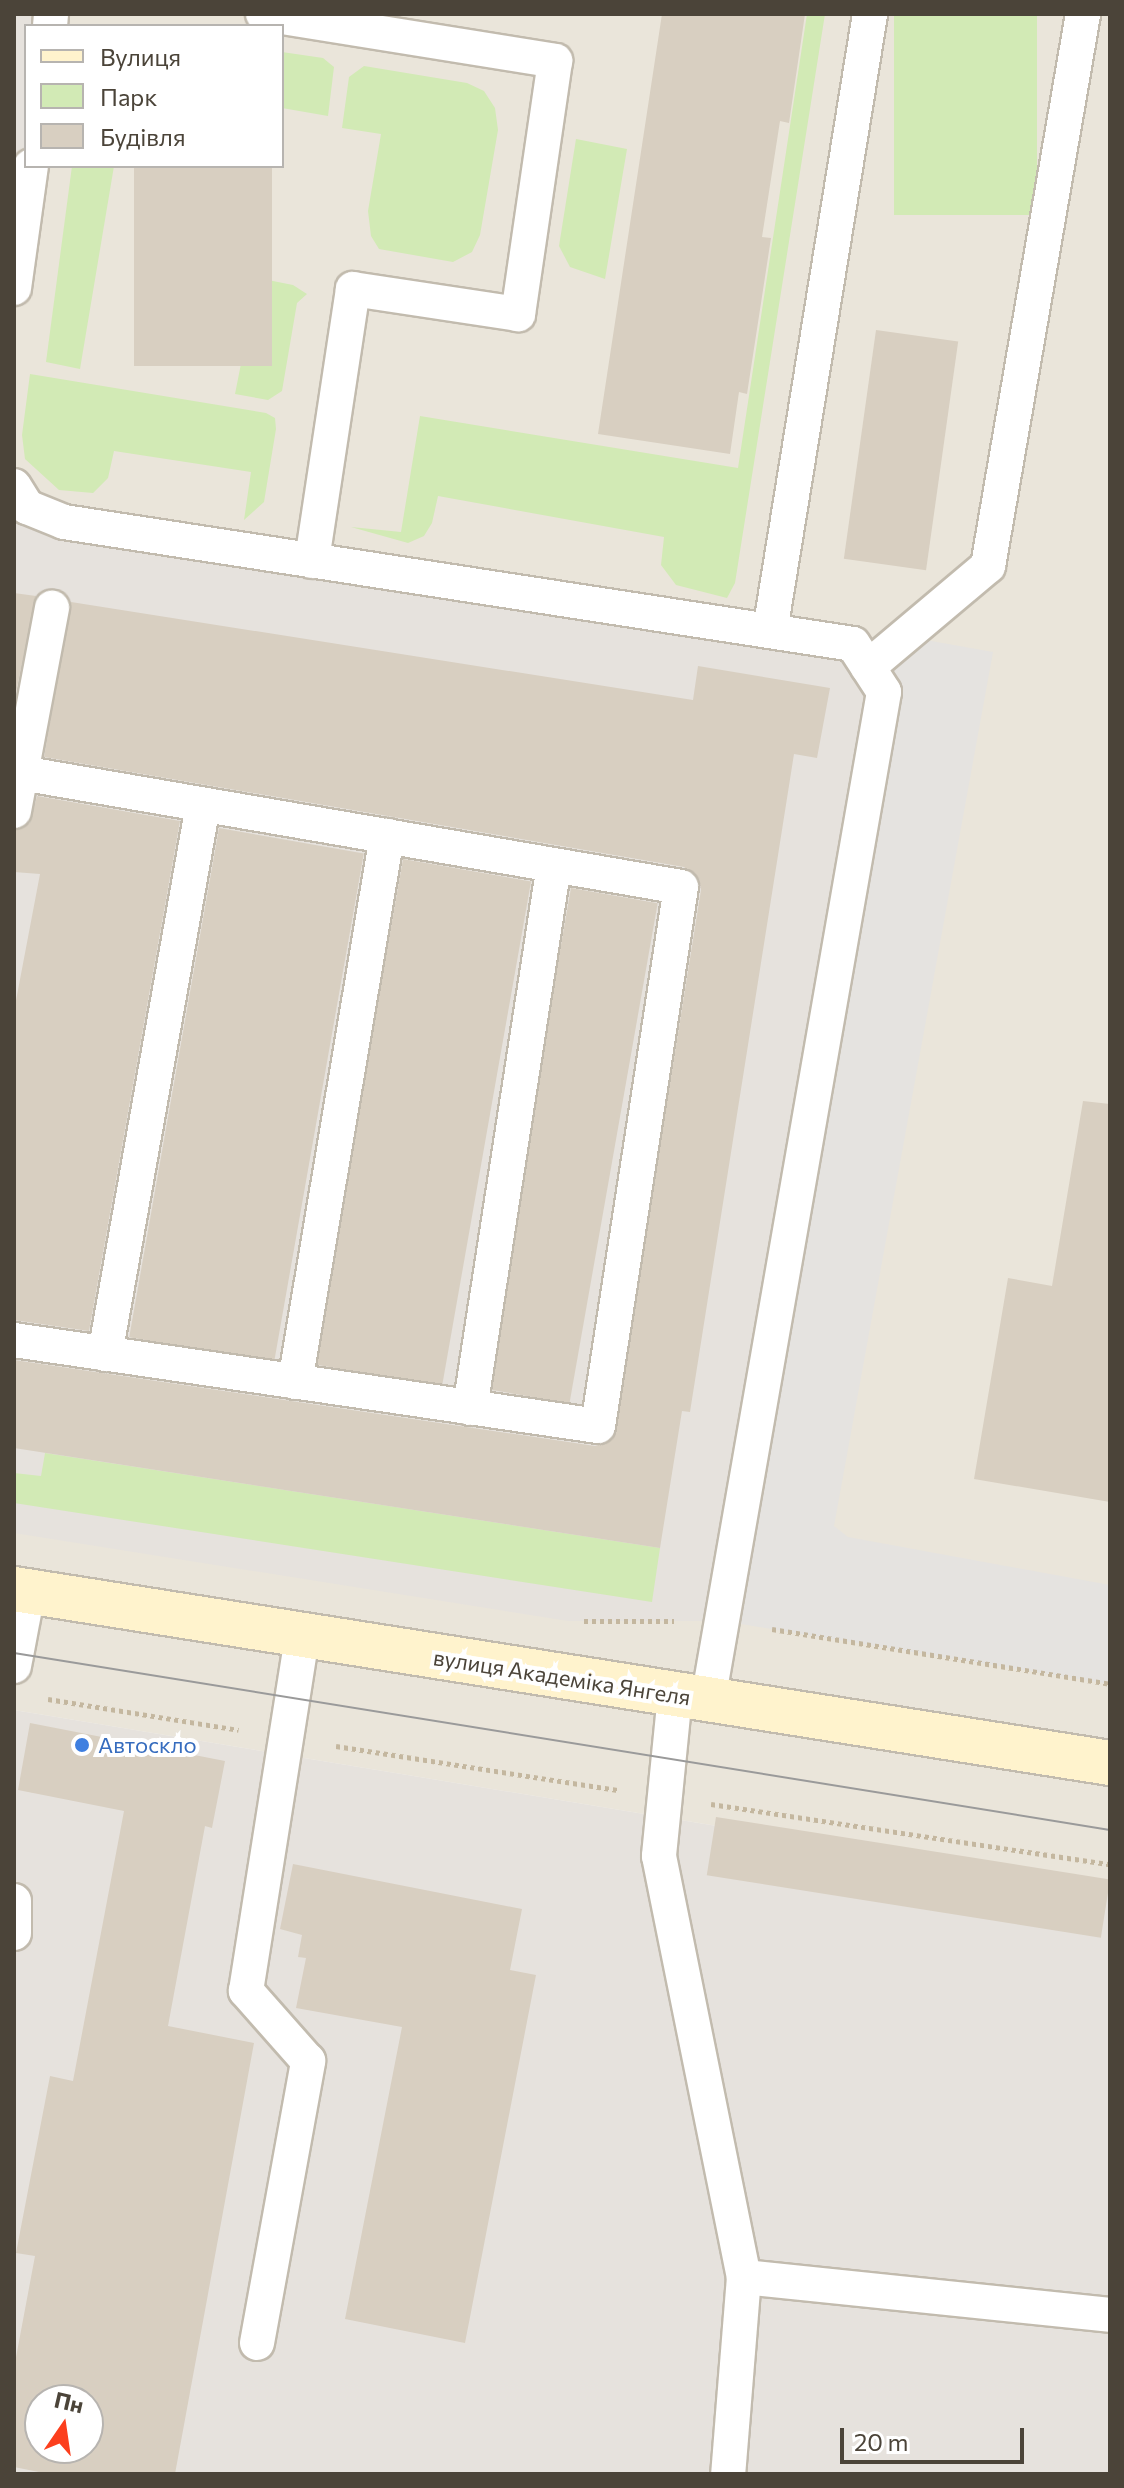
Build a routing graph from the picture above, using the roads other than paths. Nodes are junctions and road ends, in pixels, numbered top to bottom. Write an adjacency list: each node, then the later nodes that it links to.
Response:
1 (263, 14): 7 (lane)
2 (870, 14): 9 (lane)
3 (1083, 14): 10 (lane)
4 (31, 168): 5 (lane)
5 (14, 288)
6 (14, 486): 7 (lane)
7 (312, 561): 9 (lane)
8 (52, 608): 11 (lane)
9 (770, 631): 10 (lane)
10 (868, 667): 23 (lane)
11 (21, 773): 12 (lane); 13 (lane)
12 (203, 805): 14 (lane); 17 (lane)
13 (14, 811)
14 (387, 836): 15 (lane); 18 (lane)
15 (554, 865): 19 (lane); 19 (lane)
16 (14, 1340): 17 (lane)
17 (105, 1354): 18 (lane)
18 (295, 1382): 19 (lane)
19 (470, 1408)
20 (21, 1590): 21 (main road, вулиця Академіка Янгеля); 22 (lane)
21 (302, 1636): 23 (main road, вулиця Академіка Янгеля); 29 (lane)
22 (14, 1666)
23 (691, 1698): 24 (main road, вулиця Академіка Янгеля); 27 (lane)
24 (1110, 1763)
25 (14, 1901): 26 (lane)
26 (14, 1933)
27 (744, 2277): 28 (lane); 30 (lane)
28 (1110, 2315)
29 (257, 2343)
30 (728, 2474)

